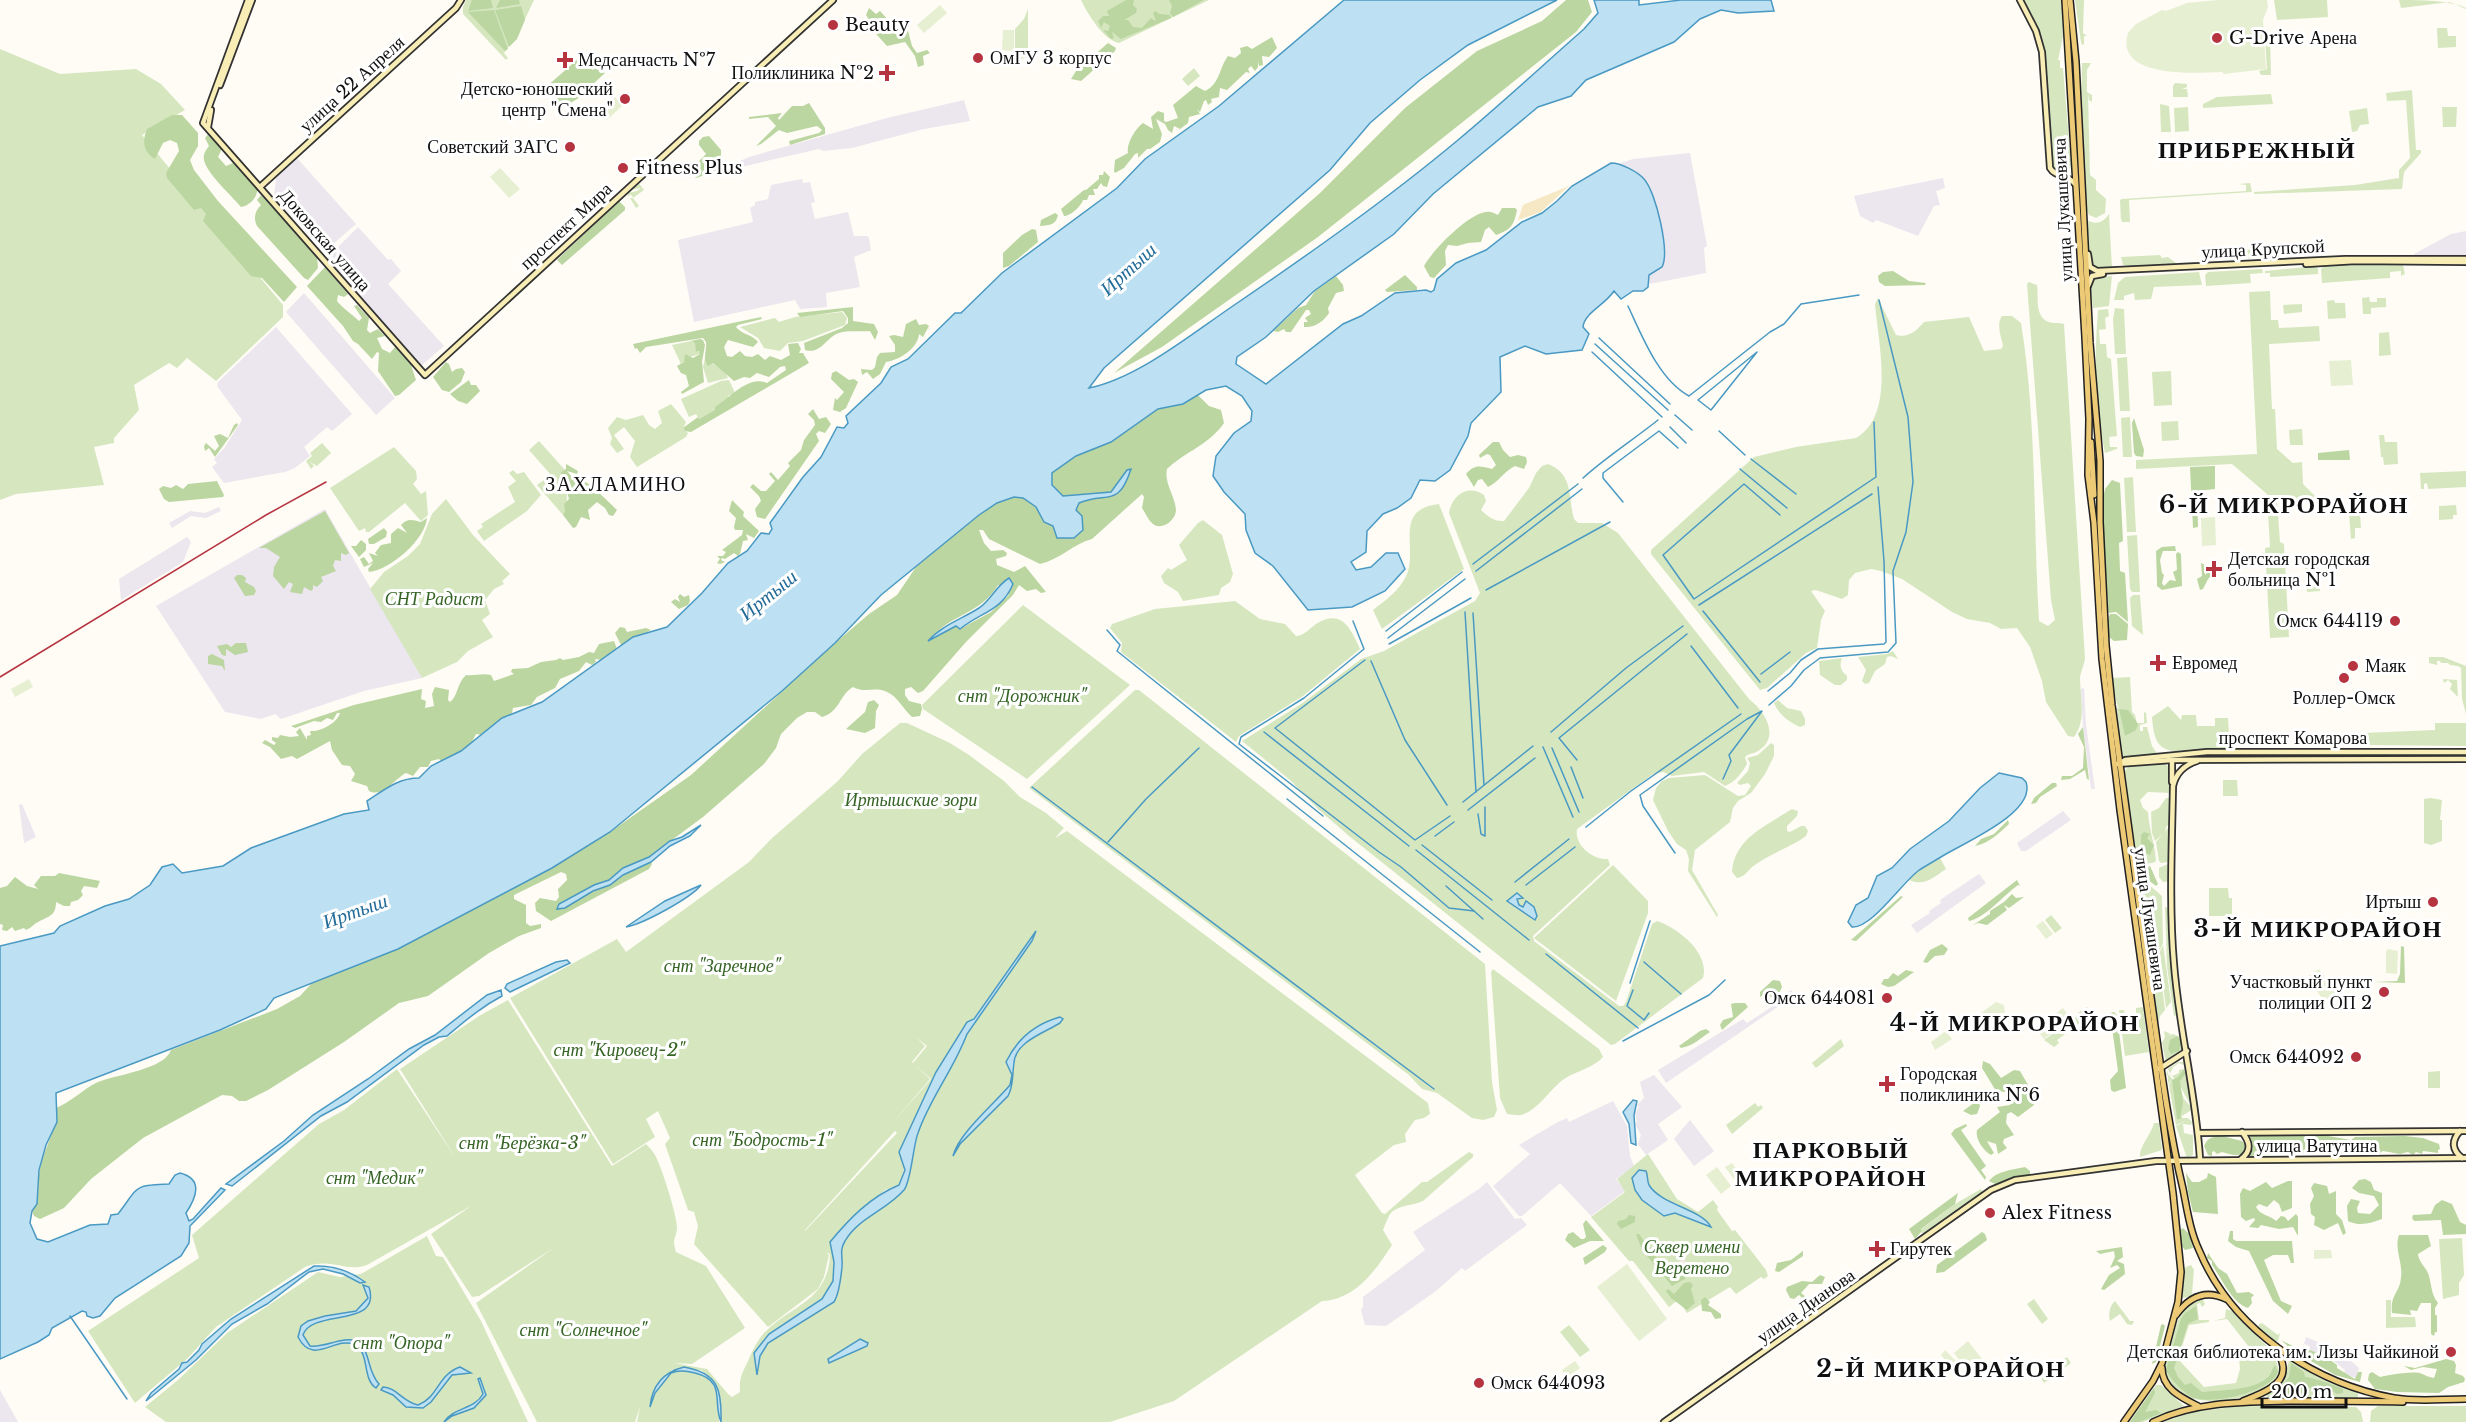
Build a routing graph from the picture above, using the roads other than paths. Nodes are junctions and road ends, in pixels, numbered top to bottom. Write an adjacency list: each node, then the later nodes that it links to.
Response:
1 (250, 0): 7 (main road); 7 (main road, Доковская улица)
2 (461, 0): 11 (main road, улица 22 Апреля)
3 (833, 0): 17 (main road, проспект Мира)
4 (2020, 0): 9 (main road)
5 (2065, 0): 8 (main road, улица Лукашевича)
6 (2070, 0): 12 (main road, улица Лукашевича)
7 (208, 128): 11 (main road, Доковская улица)
8 (2076, 163): 9 (main road); 10 (main road, улица Лукашевича)
9 (2066, 176): 10 (main road)
10 (2077, 186): 18 (main road, улица Лукашевича)
11 (260, 187): 17 (main road, Доковская улица)
12 (2085, 240): 13 (main road, улица Крупской); 16 (main road, улица Лукашевича)
13 (2466, 260): 14 (main road, улица Крупской)
14 (2453, 263): 15 (main road); 16 (main road, улица Крупской)
15 (2466, 267)
16 (2087, 288): 18 (main road, улица Лукашевича)
17 (425, 375)
18 (2092, 419): 19 (main road, улица Лукашевича); 19 (main road, улица Лукашевича)
19 (2097, 523): 30 (main road, улица Лукашевича)
20 (2332, 751): 21 (main road, проспект Комарова); 22 (main road, проспект Комарова); 26 (main road)
21 (2371, 751): 23 (main road, проспект Комарова); 27 (main road)
22 (2206, 752): 29 (main road); 30 (main road, проспект Комарова)
23 (2466, 752)
24 (2466, 759): 27 (main road, проспект Комарова)
25 (2172, 760): 28 (main road, проспект Комарова); 30 (main road, проспект Комарова); 31 (main road)
26 (2332, 760): 27 (main road, проспект Комарова); 29 (main road, проспект Комарова)
27 (2371, 760)
28 (2197, 761): 29 (main road, проспект Комарова); 31 (main road)
29 (2206, 761)
30 (2118, 764): 33 (main road, улица Лукашевича)
31 (2172, 786): 32 (main road)
32 (2187, 1051): 33 (main road); 36 (main road)
33 (2158, 1069): 40 (main road, улица Лукашевича); 41 (main road, улица Лукашевича)
34 (2463, 1131): 35 (main road, улица Ватутина); 37 (main road)
35 (2241, 1132): 36 (main road, улица Ватутина); 39 (main road)
36 (2198, 1133): 38 (main road)
37 (2464, 1158): 39 (main road, улица Ватутина)
38 (2200, 1159): 39 (main road, улица Ватутина); 41 (main road, улица Ватутина)
39 (2241, 1159)
40 (2168, 1160): 41 (main road, улица Ватутина); 42 (main road, улица Лукашевича); 53 (main road, улица Дианова)
41 (2176, 1160): 43 (main road, улица Лукашевича)
42 (2173, 1193): 43 (main road); 45 (main road, улица Лукашевича)
43 (2185, 1201): 44 (main road, улица Лукашевича)
44 (2187, 1210): 45 (main road); 46 (main road, улица Лукашевича)
45 (2175, 1212): 47 (main road, улица Лукашевича)
46 (2230, 1302): 47 (main road); 48 (main road)
47 (2174, 1317): 49 (main road)
48 (2276, 1346): 50 (main road); 51 (main road)
49 (2162, 1363): 52 (main road); 54 (main road)
50 (2466, 1401): 51 (main road)
51 (2238, 1402): 52 (main road)
52 (2199, 1407): 55 (main road)
53 (1665, 1422)
54 (2124, 1422)
55 (2152, 1422)

